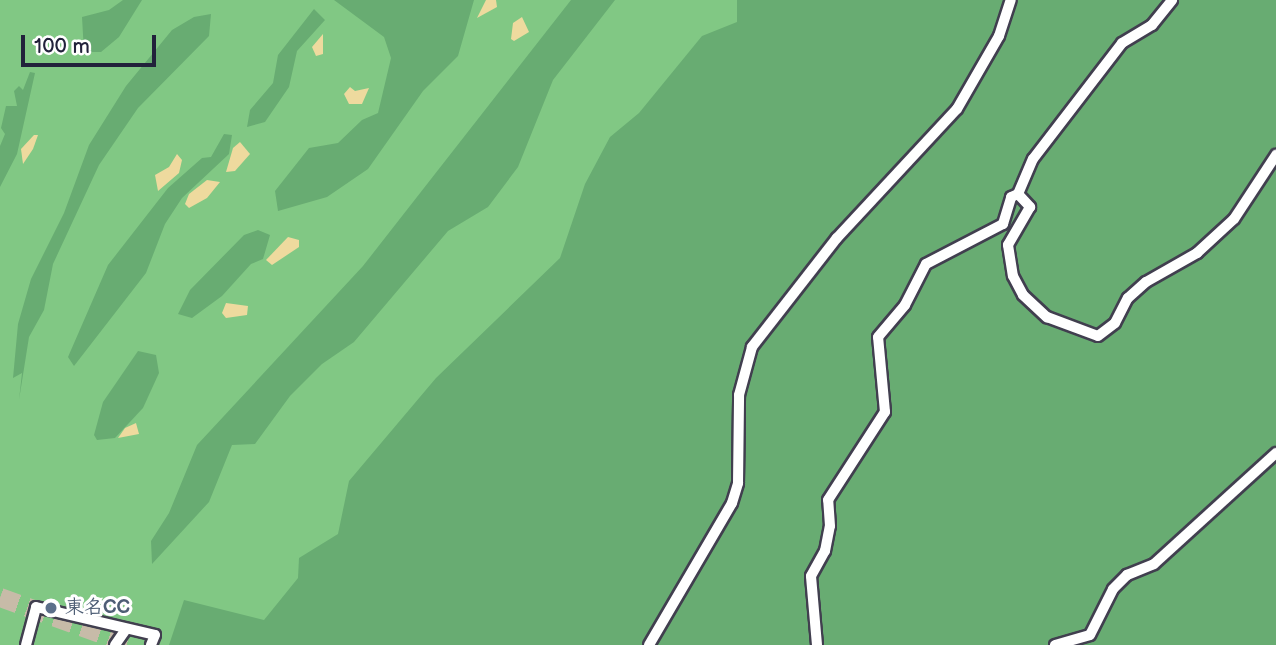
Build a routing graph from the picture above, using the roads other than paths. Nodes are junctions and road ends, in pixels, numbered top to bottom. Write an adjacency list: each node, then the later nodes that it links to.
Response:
1 (1011, 0): 10 (street)
2 (1172, 0): 4 (street)
3 (1276, 155): 4 (street)
4 (1018, 194): 11 (street)
5 (1276, 453): 12 (street)
6 (126, 629): 7 (street); 8 (street); 9 (street)
7 (26, 645)
8 (115, 645)
9 (151, 645)
10 (649, 645)
11 (817, 645)
12 (1055, 645)

